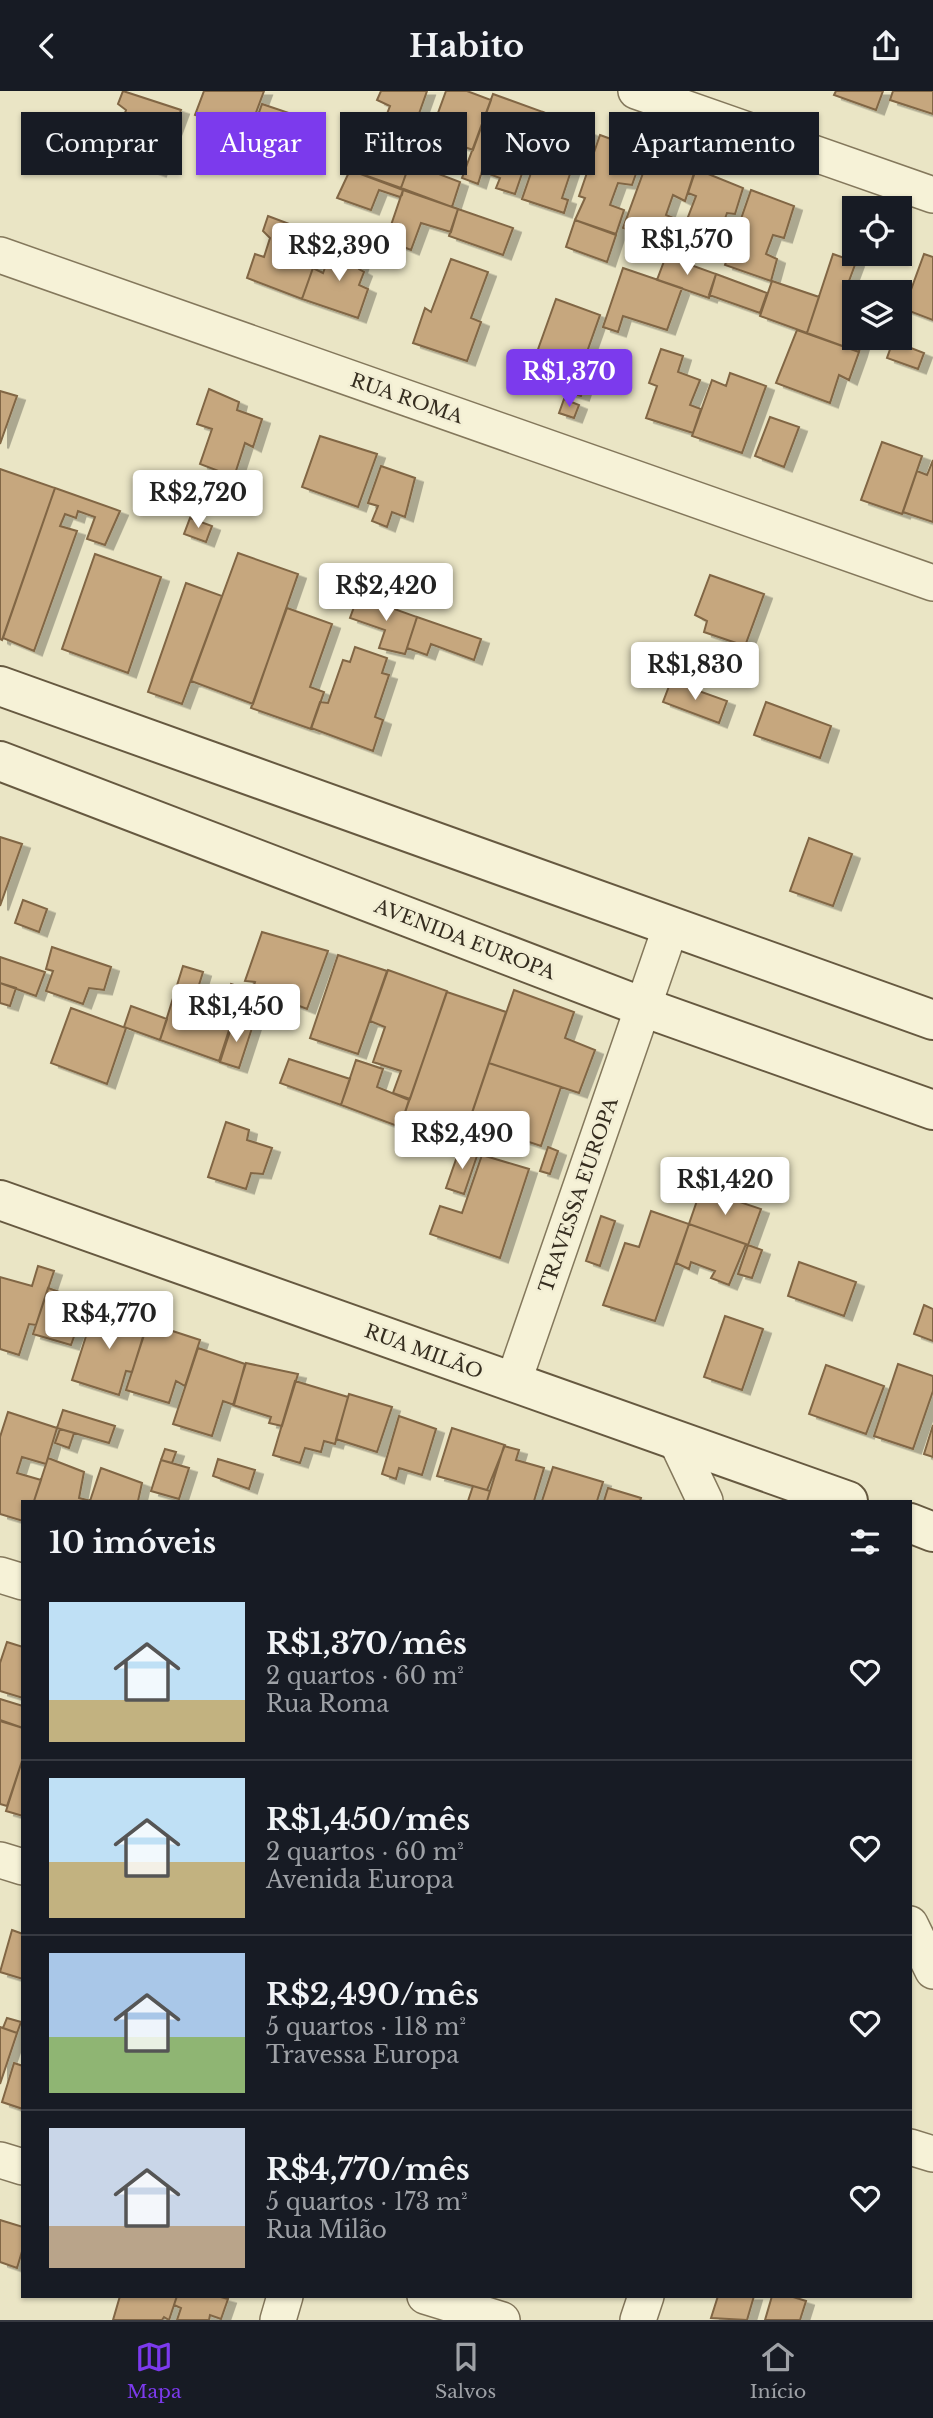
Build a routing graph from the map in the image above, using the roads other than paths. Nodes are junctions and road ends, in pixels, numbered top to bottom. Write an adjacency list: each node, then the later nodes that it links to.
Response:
1 (636, 91): 2 (street)
2 (933, 195)
3 (0, 255): 4 (street, RUA ROMA)
4 (933, 583)
5 (0, 686): 7 (main road)
6 (0, 761): 8 (main road, AVENIDA EUROPA)
7 (671, 926): 8 (street, TRAVESSA EUROPA); 9 (main road)
8 (643, 1007): 10 (main road, AVENIDA EUROPA); 12 (street, TRAVESSA EUROPA)
9 (933, 1020)
10 (933, 1110)
11 (0, 1200): 12 (main road, RUA MILÃO)
12 (513, 1383): 13 (main road, RUA MILÃO)
13 (676, 1440): 14 (street); 15 (main road, RUA MILÃO)
14 (705, 1500)
15 (845, 1500)
16 (912, 1524): 17 (main road)
17 (933, 1532)
18 (0, 1575): 19 (street)
19 (21, 1581)
20 (0, 1860): 21 (street)
21 (21, 1866)
22 (912, 1928): 23 (street)
23 (933, 1971)
24 (912, 2148): 25 (street)
25 (933, 2154)
26 (0, 2160): 27 (street)
27 (21, 2166)
28 (284, 2298): 31 (street)
29 (431, 2298): 32 (street)
30 (645, 2298): 33 (street)
31 (278, 2320)
32 (502, 2320)
33 (638, 2320)

